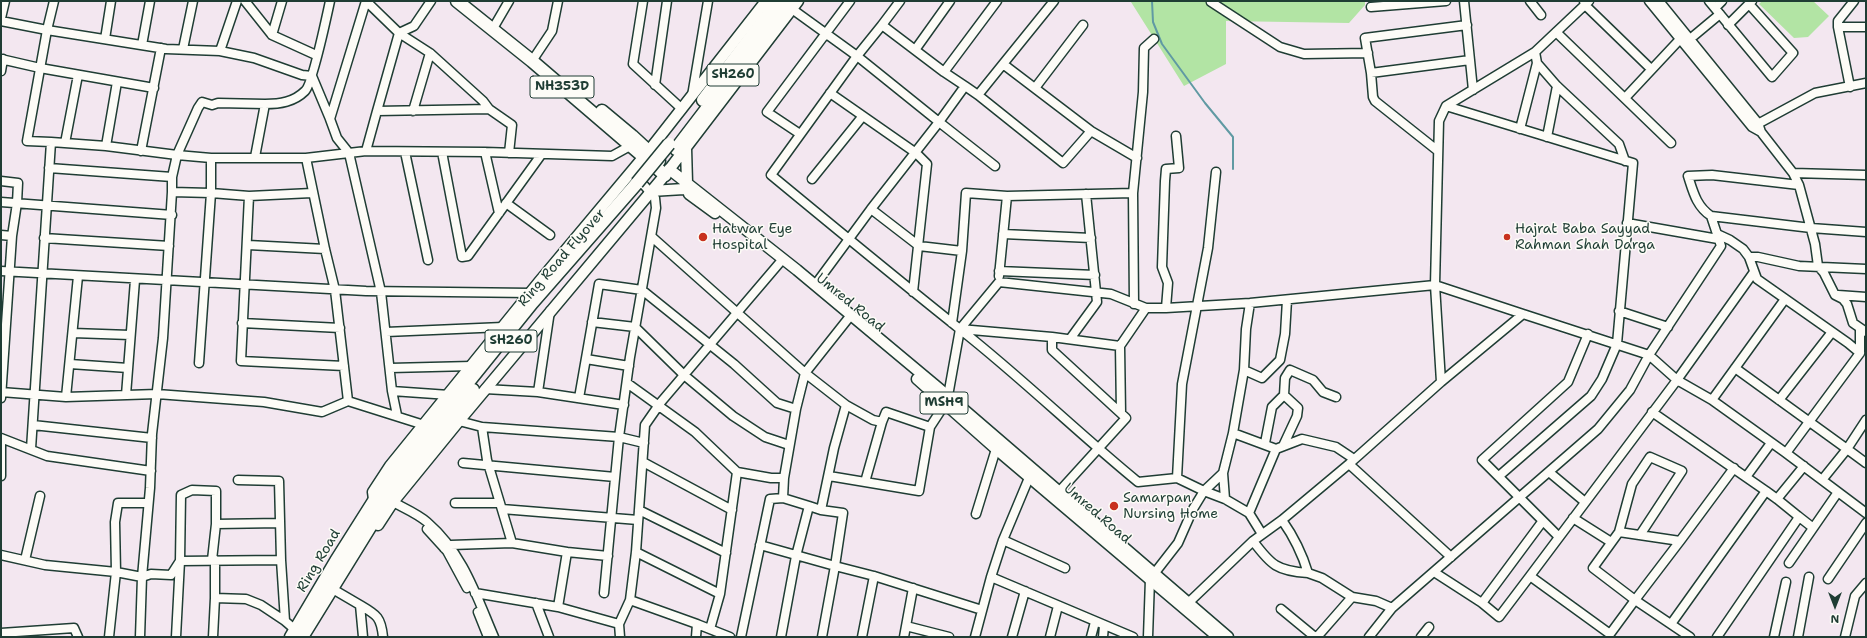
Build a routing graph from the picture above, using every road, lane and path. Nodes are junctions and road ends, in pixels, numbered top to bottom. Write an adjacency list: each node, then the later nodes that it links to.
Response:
1 (5, 1): 40 (street)
2 (54, 1): 49 (street)
3 (111, 1): 55 (street)
4 (150, 1): 57 (street)
5 (193, 1): 59 (street)
6 (237, 1): 61 (street)
7 (245, 1): 53 (street)
8 (282, 1): 53 (street)
9 (330, 1): 65 (street)
10 (432, 1): 51 (street)
11 (457, 1): 68 (highway, NH353D)
12 (469, 1): 45 (highway, NH353D)
13 (509, 1): 45 (street)
14 (558, 1): 68 (street)
15 (643, 1): 81 (street)
16 (667, 1): 81 (street)
17 (708, 1): 90 (street)
18 (766, 1): 90 (main road)
19 (778, 1): 112 (highway, Ring Road Flyover / SH260)
20 (850, 1): 52 (street)
21 (900, 1): 42 (street)
22 (950, 1): 60 (street)
23 (997, 1): 75 (street)
24 (1054, 1): 71 (street)
25 (1446, 1): 37 (street)
26 (1464, 1): 43 (street)
27 (1530, 1): 39 (street)
28 (1649, 1): 54 (street)
29 (1659, 1): 54 (street)
30 (1709, 1): 38 (street)
31 (1722, 1): 38 (street)
32 (1854, 1): 48 (street)
33 (1212, 2): 64 (street)
34 (1586, 2): 50 (street); 73 (street)
35 (1750, 2): 44 (street); 44 (street)
36 (793, 4): 52 (street); 112 (highway, Ring Road Flyover / SH260)
37 (1371, 7)
38 (1717, 11): 44 (street); 54 (street)
39 (1541, 15)
40 (1, 18)
41 (1, 21): 49 (street)
42 (882, 24): 60 (street); 66 (street)
43 (1467, 24): 64 (street); 69 (street)
44 (1728, 24)
45 (495, 25): 68 (highway, NH353D)
46 (1083, 25): 86 (street)
47 (1866, 26): 48 (street)
48 (1838, 27): 84 (street)
49 (47, 30): 55 (street); 72 (street)
50 (1556, 32): 62 (street); 91 (street)
51 (399, 33): 63 (street); 97 (street); 99 (street)
52 (825, 33): 66 (street); 104 (street)
53 (272, 35): 65 (street)
54 (1686, 37): 73 (street); 101 (street)
55 (105, 39): 57 (street)
56 (1154, 39): 128 (street)
57 (142, 45): 58 (street)
58 (161, 48): 59 (street); 85 (street)
59 (183, 49): 61 (street)
60 (915, 50): 75 (street)
61 (220, 51): 78 (street)
62 (1535, 52): 70 (street); 87 (street)
63 (430, 53): 94 (street); 96 (street)
64 (1368, 53): 76 (street)
65 (316, 55): 78 (street)
66 (856, 56): 88 (street); 100 (street)
67 (2, 59): 72 (street); 74 (street)
68 (534, 59): 111 (highway, NH353D); 122 (highway, NH353D)
69 (1470, 60): 76 (street); 87 (street)
70 (1537, 63): 83 (street); 102 (street)
71 (1002, 64): 86 (street); 89 (street)
72 (40, 68): 77 (street); 107 (street)
73 (1651, 69): 91 (street)
74 (1, 71)
75 (944, 72): 82 (street)
76 (1371, 73): 115 (street)
77 (78, 75): 79 (street); 108 (street)
78 (312, 76): 92 (street); 99 (street)
79 (117, 82): 85 (street); 110 (street)
80 (1866, 83): 84 (street)
81 (656, 85): 95 (street)
82 (965, 86): 89 (street); 100 (street)
83 (1557, 86): 106 (street); 129 (street)
84 (1850, 87): 101 (street)
85 (154, 88): 113 (street)
86 (1035, 88): 103 (street)
87 (1473, 90): 93 (street)
88 (830, 93): 98 (street); 104 (street)
89 (978, 95): 103 (street)
90 (692, 97): 95 (main road)
91 (1625, 98): 109 (street)
92 (265, 104): 123 (street); 125 (street)
93 (1446, 106): 102 (street); 115 (street)
94 (489, 109): 96 (street); 120 (street)
95 (682, 109): 122 (main road)
96 (413, 110): 97 (street)
97 (377, 111): 114 (street)
98 (862, 117): 121 (street); 138 (street)
99 (330, 119): 119 (street)
100 (939, 122): 121 (street); 130 (street)
101 (1755, 125): 135 (street)
102 (1520, 129): 106 (street)
103 (1091, 131): 128 (street)
104 (800, 134): 169 (street)
105 (1176, 136): 208 (street)
106 (1547, 137): 129 (street)
107 (51, 142): 108 (street); 131 (street)
108 (65, 143): 110 (street)
109 (1670, 143)
110 (106, 146): 113 (street)
111 (630, 146): 122 (highway, NH353D); 124 (street)
112 (677, 147): 133 (main road); 140 (main road); 142 (highway, Ring Road Flyover / SH260)
113 (141, 151): 123 (street)
114 (366, 151): 116 (street); 119 (street)
115 (1438, 151): 191 (street)
116 (406, 152): 117 (street); 176 (street)
117 (442, 152): 118 (street); 155 (street)
118 (485, 152): 120 (street); 155 (street)
119 (349, 153): 127 (street); 196 (street)
120 (509, 153): 124 (street)
121 (916, 153): 154 (street); 172 (street)
122 (646, 154): 132 (main road); 133 (highway, NH353D)
123 (177, 155): 126 (street); 137 (street)
124 (541, 155): 152 (street)
125 (255, 157): 126 (street); 127 (street)
126 (211, 158): 145 (street)
127 (306, 158): 146 (street)
128 (1136, 158): 144 (street)
129 (1625, 161): 158 (street)
130 (995, 166)
131 (49, 168): 137 (street); 153 (street)
132 (632, 171): 142 (street); 199 (main road)
133 (667, 172): 140 (main road, Umred Road); 142 (main road)
134 (1216, 172): 206 (street)
135 (1793, 173): 136 (street); 141 (street)
136 (1866, 175)
137 (172, 177): 143 (street)
138 (812, 179)
139 (1, 181): 151 (street)
140 (685, 186): 142 (main road); 177 (main road, Umred Road / MSH9)
141 (1799, 186): 157 (street); 159 (street)
142 (645, 188): 165 (street); 209 (main road); 328 (highway, Ring Road Flyover / SH260); 355 (highway, Ring Road Flyover / SH260)
143 (172, 192): 145 (street); 156 (street)
144 (1133, 193): 147 (street); 205 (street)
145 (211, 194): 148 (street); 190 (street)
146 (312, 194): 148 (street); 173 (street)
147 (1086, 194): 149 (street); 168 (street)
148 (249, 196): 170 (street)
149 (1007, 196): 161 (street); 174 (street)
150 (1, 202): 151 (street)
151 (17, 203): 153 (street); 164 (street)
152 (506, 203): 155 (street); 163 (street)
153 (46, 205): 156 (street); 167 (street)
154 (871, 209): 169 (street); 172 (street)
155 (499, 213)
156 (172, 215): 171 (street)
157 (1711, 216): 159 (street); 166 (street)
158 (1627, 223): 166 (street); 210 (street)
159 (1811, 228): 160 (street); 178 (street)
160 (1866, 232)
161 (1003, 234): 168 (street); 181 (street)
162 (1, 235): 164 (street)
163 (550, 235)
164 (12, 236): 182 (street)
165 (652, 237): 195 (street); 211 (street)
166 (1718, 237): 175 (street); 219 (street)
167 (44, 238): 171 (street); 184 (street)
168 (1091, 238): 185 (street)
169 (849, 239): 193 (street); 197 (street)
170 (248, 245): 173 (street); 192 (street)
171 (169, 246): 188 (street)
172 (919, 246): 174 (street); 197 (street)
173 (325, 249): 194 (street)
174 (962, 251): 216 (street)
175 (1749, 257): 178 (street); 183 (street)
176 (428, 260)
177 (780, 262): 193 (main road); 211 (street); 213 (main road, Umred Road / MSH9)
178 (1818, 266): 179 (street); 200 (street)
179 (1866, 269)
180 (1, 271): 182 (street)
181 (999, 271): 185 (street); 189 (street)
182 (10, 272): 184 (street); 252 (street)
183 (1754, 272): 202 (street); 247 (street)
184 (42, 274): 186 (street); 254 (street)
185 (1095, 275): 198 (street)
186 (78, 276): 187 (street); 225 (street)
187 (135, 280): 188 (street); 227 (street)
188 (167, 282): 190 (street); 255 (street)
189 (999, 282): 198 (street); 221 (street)
190 (206, 283): 192 (street); 236 (street)
191 (1435, 284): 203 (street); 212 (street); 248 (street)
192 (244, 285): 194 (street); 215 (street)
193 (815, 285): 213 (main road)
194 (335, 290): 196 (street); 220 (street)
195 (642, 290): 214 (street); 218 (street); 230 (street)
196 (381, 292): 199 (street); 223 (street)
197 (913, 292): 216 (street)
198 (1098, 292): 205 (street); 229 (street)
199 (531, 293): 217 (main road)
200 (1835, 295): 201 (street); 222 (street)
201 (1866, 297)
202 (1785, 299): 224 (street); 243 (street)
203 (1287, 300): 204 (street); 244 (street)
204 (1250, 303): 206 (street); 244 (street)
205 (1134, 304): 207 (street)
206 (1196, 306): 208 (street); 315 (street)
207 (1146, 308): 208 (street); 232 (street)
208 (1166, 308)
209 (551, 310): 250 (main road); 253 (street)
210 (1619, 311): 219 (street); 231 (street)
211 (738, 312): 230 (street); 245 (street)
212 (1523, 314): 226 (street); 248 (street)
213 (850, 318): 245 (street); 263 (main road, Umred Road / MSH9)
214 (592, 322): 218 (street); 235 (street)
215 (242, 323): 220 (street); 238 (street)
216 (952, 323): 221 (street)
217 (503, 327): 223 (street); 239 (main road)
218 (636, 327): 240 (street); 246 (street)
219 (1668, 327): 234 (street)
220 (340, 328): 238 (street)
221 (960, 328): 228 (street); 263 (street); 294 (street)
222 (1863, 330): 233 (street)
223 (386, 332): 242 (street)
224 (1832, 332): 233 (street); 265 (street)
225 (72, 333): 227 (street); 237 (street)
226 (1588, 334): 231 (street); 311 (street)
227 (130, 335): 241 (street)
228 (1052, 337): 229 (street); 272 (street)
229 (1070, 339): 232 (street)
230 (711, 344): 246 (street); 270 (street)
231 (1617, 344): 234 (street); 311 (street)
232 (1120, 346): 272 (street)
233 (1860, 353): 277 (street)
234 (1649, 355): 247 (street); 307 (street)
235 (586, 359): 240 (street); 261 (street)
236 (199, 363)
237 (70, 364): 241 (street); 259 (street)
238 (344, 366): 266 (street)
239 (472, 366): 242 (street); 257 (main road)
240 (629, 366): 249 (street)
241 (128, 368): 256 (street)
242 (390, 368): 251 (street)
243 (1735, 368): 264 (street); 265 (street)
244 (1244, 370): 282 (street)
245 (805, 373): 269 (street); 270 (street)
246 (684, 375): 268 (street); 290 (street)
247 (1677, 380): 264 (street); 271 (street)
248 (1441, 382): 297 (street)
249 (627, 383): 267 (street); 268 (street)
250 (485, 390): 253 (street); 275 (main road)
251 (392, 391): 257 (street); 273 (street)
252 (1, 392): 254 (street); 260 (street)
253 (538, 392): 261 (street)
254 (34, 394): 259 (street); 279 (street)
255 (157, 394): 256 (street); 266 (street); 285 (street)
256 (126, 395): 259 (street)
257 (449, 395): 278 (main road)
258 (1284, 396): 262 (street); 286 (street); 291 (street)
259 (66, 397)
260 (1, 398)
261 (579, 398): 267 (street)
262 (1336, 398)
263 (947, 400): 281 (street); 293 (main road, Umred Road / MSH9); 306 (main road)
264 (1712, 400): 287 (street)
265 (1779, 400): 277 (street)
266 (348, 401): 273 (street)
267 (624, 405): 283 (street)
268 (659, 405): 289 (street); 305 (street)
269 (846, 405): 276 (street); 310 (street)
270 (796, 409): 290 (street)
271 (1652, 412): 303 (street); 330 (street)
272 (1121, 413): 294 (street)
273 (397, 415): 278 (street)
274 (1866, 420): 295 (street)
275 (459, 421): 280 (street); 329 (main road)
276 (882, 422): 281 (street); 318 (street)
277 (1809, 422): 295 (street); 296 (street)
278 (424, 424): 328 (main road)
279 (33, 425): 285 (street); 292 (street)
280 (482, 427): 283 (street); 301 (street)
281 (930, 428): 318 (street)
282 (1233, 433): 286 (street); 308 (street)
283 (619, 437): 289 (street); 312 (street)
284 (1, 438): 292 (street)
285 (152, 438): 304 (street)
286 (1265, 443): 291 (street)
287 (1771, 443): 296 (street); 313 (street)
288 (1, 444): 309 (street)
289 (644, 444): 298 (street)
290 (789, 445): 314 (street)
291 (1280, 447): 297 (street); 338 (street)
292 (31, 449): 304 (street)
293 (996, 449): 306 (main road, Umred Road / MSH9); 340 (street)
294 (1098, 449): 315 (street); 322 (street)
295 (1847, 449): 300 (street); 317 (street)
296 (1786, 453): 302 (street)
297 (1351, 461): 345 (street); 369 (street)
298 (643, 462): 335 (street); 336 (street)
299 (463, 463): 301 (street)
300 (1866, 463)
301 (489, 466): 312 (street); 333 (street)
302 (1804, 466): 317 (street); 327 (street)
303 (1734, 468): 313 (street); 358 (street)
304 (151, 471): 331 (street)
305 (737, 472): 314 (street); 336 (street)
306 (1031, 472): 322 (main road, Umred Road / MSH9); 356 (street)
307 (1549, 472): 325 (street); 330 (street)
308 (1223, 474): 319 (street); 326 (street)
309 (1, 476)
310 (829, 476): 318 (street); 337 (street)
311 (1499, 476): 325 (street)
312 (615, 477): 342 (street)
313 (1746, 477): 320 (street)
314 (784, 478): 324 (street)
315 (1177, 478): 319 (street)
316 (238, 480): 347 (street)
317 (1822, 480): 321 (street)
318 (865, 482)
319 (1204, 491): 326 (street); 382 (street)
320 (1766, 491): 327 (street); 413 (street)
321 (1838, 492): 339 (street); 350 (street)
322 (1057, 494): 382 (main road, Umred Road / MSH9)
323 (40, 496): 370 (street)
324 (783, 498): 334 (street); 361 (street)
325 (1519, 498): 346 (street); 369 (street)
326 (1225, 499): 338 (street)
327 (1777, 499): 341 (street)
328 (374, 501): 420 (highway, Ring Road / SH260)
329 (393, 502): 355 (main road); 362 (street)
330 (1585, 502): 343 (street)
331 (148, 503): 378 (street); 384 (street)
332 (455, 503): 333 (street)
333 (501, 506): 342 (street); 360 (street)
334 (809, 506): 337 (street); 368 (street)
335 (639, 510): 344 (street); 365 (street)
336 (732, 510): 365 (street)
337 (821, 510): 375 (street)
338 (1249, 513): 352 (street)
339 (1866, 513)
340 (976, 514)
341 (1798, 516): 350 (street); 454 (street)
342 (612, 517): 344 (street); 367 (street)
343 (1573, 518): 354 (street); 359 (street)
344 (638, 520): 364 (street)
345 (1282, 520): 352 (street); 380 (street)
346 (1542, 522): 354 (street); 401 (street)
347 (280, 523): 349 (street); 372 (street)
348 (1866, 523): 387 (street)
349 (216, 524): 371 (street); 373 (street)
350 (1812, 527): 374 (street)
351 (1619, 532): 353 (street); 353 (street); 359 (street)
352 (1262, 534): 357 (street)
353 (1640, 535): 358 (street)
354 (1559, 537): 383 (street)
355 (362, 538): 390 (highway, Ring Road / SH260)
356 (1004, 540): 376 (street); 385 (street)
357 (1253, 541): 380 (street); 402 (street)
358 (1680, 541): 399 (street)
359 (1611, 542): 399 (street)
360 (512, 543): 362 (street); 363 (street)
361 (760, 545): 368 (street); 435 (street)
362 (448, 547): 377 (street)
363 (566, 552): 367 (street); 405 (street)
364 (636, 552): 395 (street); 398 (street)
365 (726, 553): 395 (street)
366 (1, 555): 370 (street)
367 (608, 556): 394 (street)
368 (796, 556): 375 (street); 436 (street)
369 (1451, 557): 379 (street)
370 (25, 560): 378 (street)
371 (213, 560): 372 (street); 373 (street); 397 (street)
372 (281, 560): 409 (street)
373 (180, 561): 384 (street); 425 (street)
374 (1789, 563)
375 (835, 566): 381 (street); 437 (street)
376 (1065, 568)
377 (461, 569): 393 (street); 429 (street)
378 (116, 572): 384 (street); 423 (street)
379 (1434, 572): 401 (street); 406 (street)
380 (1308, 573): 396 (street)
381 (874, 576): 391 (street); 438 (street)
382 (1152, 576): 402 (main road, Umred Road / MSH9); 447 (street)
383 (1530, 576): 401 (street); 421 (street)
384 (142, 577): 424 (street)
385 (991, 577): 392 (street); 408 (street)
386 (1810, 578): 456 (street)
387 (1828, 579)
388 (1786, 582): 455 (street)
389 (1866, 583): 457 (street)
390 (331, 588): 403 (street); 420 (highway, Ring Road / SH260)
391 (913, 588): 408 (street); 414 (street)
392 (1025, 591): 404 (street); 442 (street)
393 (476, 593): 400 (street); 430 (street)
394 (604, 593)
395 (720, 594): 417 (street)
396 (1352, 597): 406 (street); 450 (street)
397 (215, 598): 409 (street); 426 (street)
398 (630, 600): 411 (street); 412 (street)
399 (1635, 600): 413 (street); 421 (street)
400 (536, 603): 405 (street); 431 (street)
401 (1482, 603)
402 (1187, 604): 448 (main road, Umred Road / MSH9); 449 (main road)
403 (360, 605): 427 (street); 428 (street)
404 (1058, 606): 410 (street); 443 (street)
405 (558, 607): 411 (street)
406 (1392, 608): 451 (street)
407 (1281, 609): 450 (street)
408 (982, 610): 441 (street)
409 (285, 622): 420 (street)
410 (1095, 622): 415 (street); 444 (street)
411 (619, 624): 432 (street)
412 (697, 624): 417 (street); 433 (street)
413 (1671, 624): 453 (street)
414 (906, 626): 439 (street); 440 (street)
415 (1104, 626): 445 (street); 446 (street)
416 (1430, 627): 452 (street)
417 (710, 629): 434 (street)
418 (1, 633): 419 (street)
419 (26, 634): 422 (street)
420 (297, 635)
421 (1613, 635)
422 (78, 637)
423 (109, 637)
424 (140, 637)
425 (176, 637)
426 (213, 637)
427 (363, 637)
428 (383, 637)
429 (488, 637)
430 (494, 637)
431 (549, 637)
432 (620, 637)
433 (696, 637)
434 (730, 637)
435 (741, 637)
436 (781, 637)
437 (822, 637)
438 (862, 637)
439 (904, 637)
440 (949, 637)
441 (975, 637)
442 (1012, 637)
443 (1050, 637)
444 (1091, 637)
445 (1104, 637)
446 (1133, 637)
447 (1148, 637)
448 (1218, 637)
449 (1228, 637)
450 (1316, 637)
451 (1369, 637)
452 (1421, 637)
453 (1690, 637)
454 (1716, 637)
455 (1774, 637)
456 (1798, 637)
457 (1845, 637)

